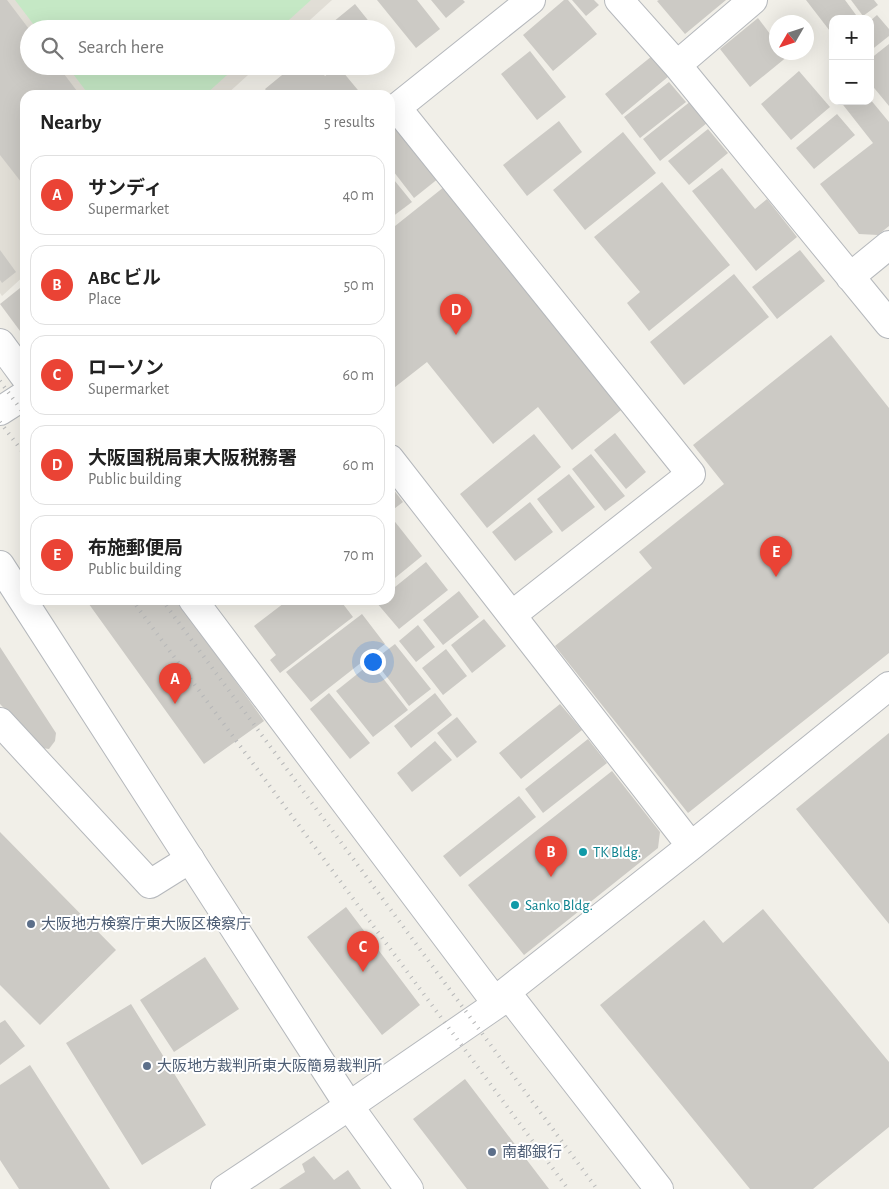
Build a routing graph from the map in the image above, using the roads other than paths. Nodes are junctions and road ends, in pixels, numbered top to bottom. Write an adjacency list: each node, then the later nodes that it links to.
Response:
1 (531, 0): 5 (street)
2 (619, 0): 4 (street)
3 (753, 0): 4 (street)
4 (677, 65): 8 (street)
5 (395, 108)
6 (395, 112): 19 (street)
7 (889, 245): 8 (street)
8 (850, 277): 9 (street)
9 (889, 324)
10 (0, 342): 11 (street)
11 (20, 370)
12 (20, 398): 13 (street)
13 (0, 411)
14 (395, 465): 19 (street)
15 (0, 565): 16 (street)
16 (20, 596)
17 (26, 605): 23 (street)
18 (197, 605): 24 (street)
19 (512, 615): 22 (street)
20 (889, 686): 22 (street)
21 (0, 722): 23 (street)
22 (692, 846): 24 (street)
23 (190, 859): 25 (street)
24 (502, 998): 25 (street); 28 (street)
25 (349, 1106): 26 (street); 27 (street)
26 (225, 1189)
27 (409, 1189)
28 (659, 1189)

